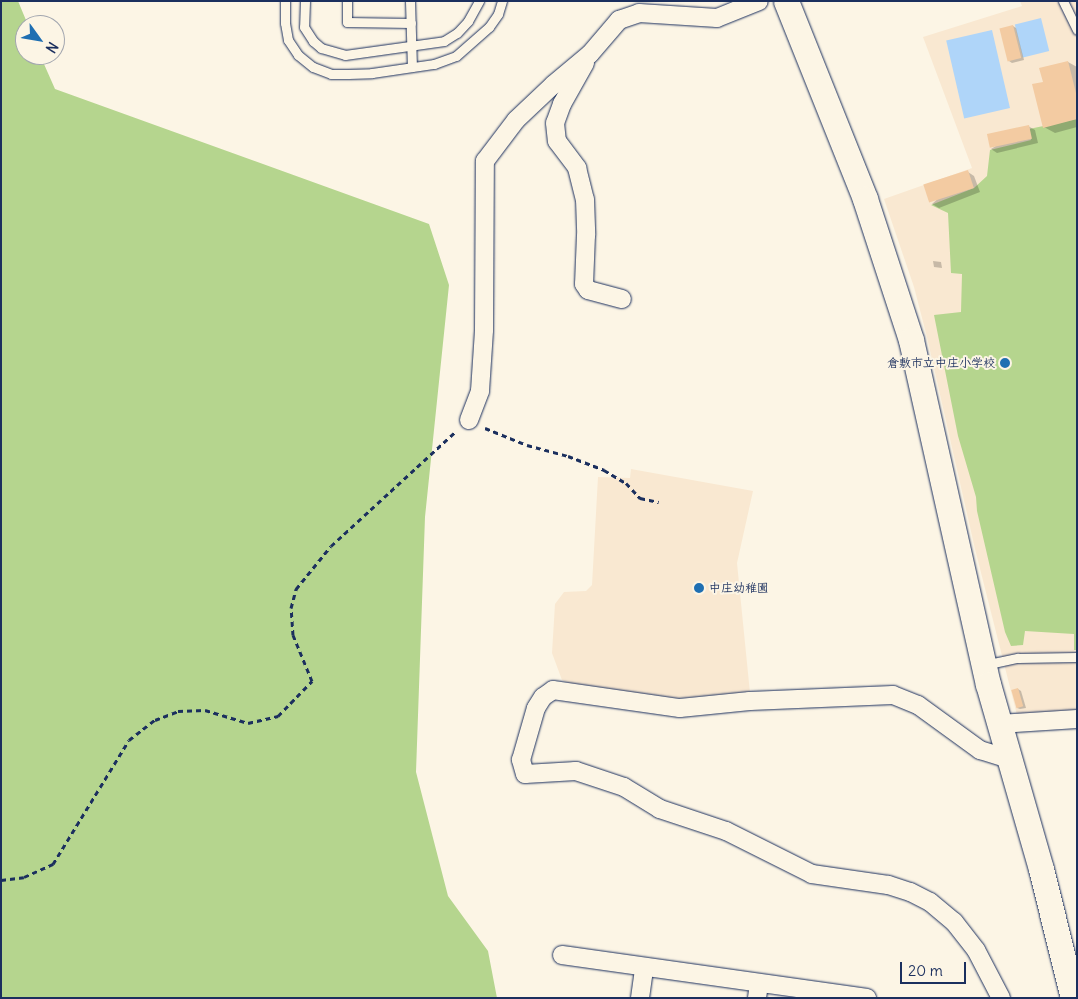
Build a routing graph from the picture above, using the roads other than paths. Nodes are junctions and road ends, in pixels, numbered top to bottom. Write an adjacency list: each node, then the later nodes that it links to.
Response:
1 (285, 1): 14 (lane)
2 (304, 1): 12 (lane)
3 (347, 1): 10 (lane)
4 (410, 1): 10 (lane)
5 (479, 1): 12 (lane)
6 (502, 1): 14 (lane)
7 (759, 1): 13 (street)
8 (786, 1): 18 (street)
9 (1063, 1): 11 (lane)
10 (411, 23): 12 (lane)
11 (1077, 30)
12 (412, 46): 14 (lane)
13 (590, 54): 15 (street); 16 (street)
14 (412, 67)
15 (622, 299)
16 (469, 420)
17 (1077, 657): 18 (lane)
18 (984, 666): 20 (street)
19 (1077, 719): 20 (street)
20 (999, 724): 21 (street)
21 (1009, 759): 27 (street); 28 (street)
22 (562, 954): 23 (street)
23 (644, 968): 24 (street); 25 (street)
24 (758, 990): 26 (street)
25 (640, 998)
26 (868, 998)
27 (1001, 998)
28 (1073, 998)

